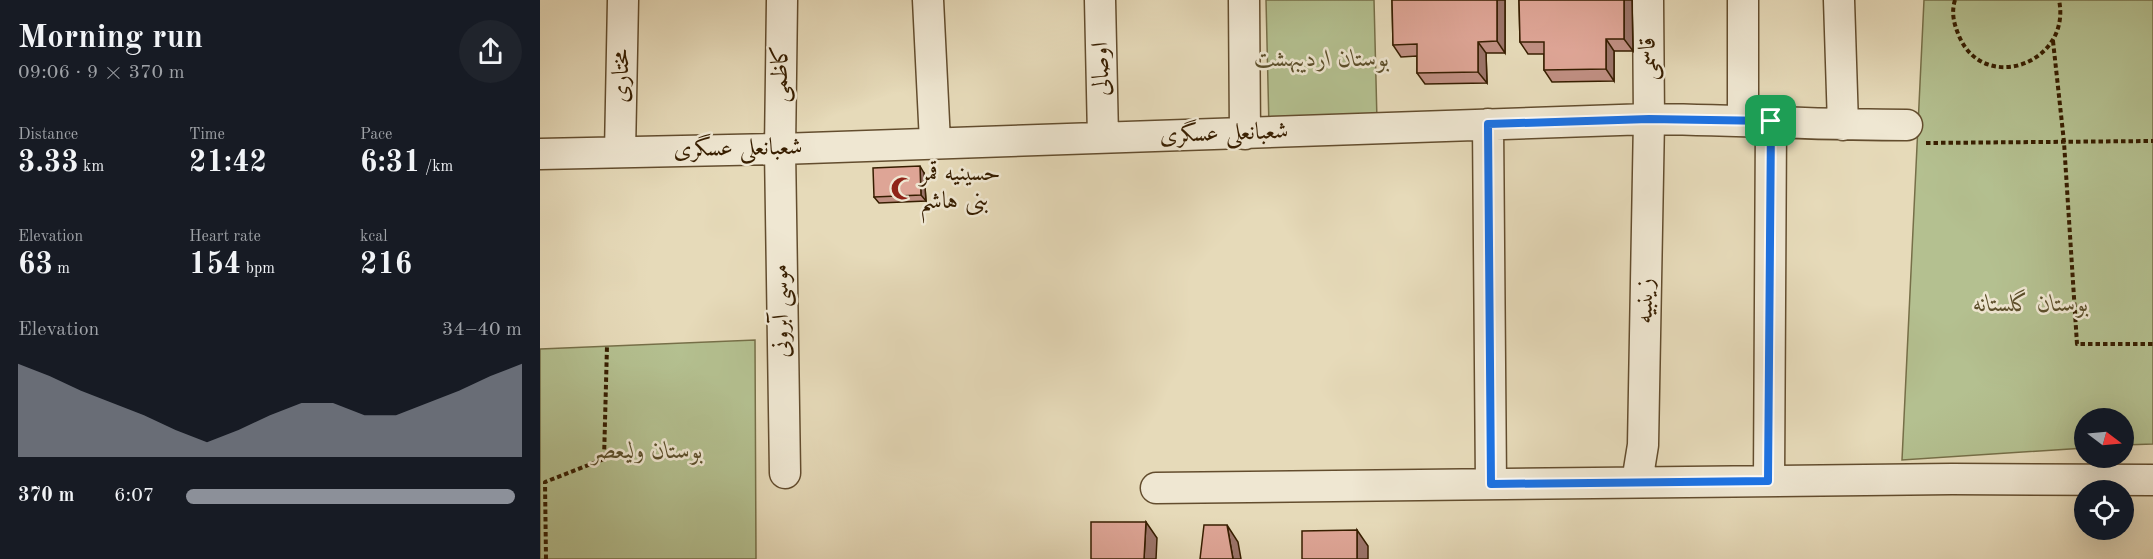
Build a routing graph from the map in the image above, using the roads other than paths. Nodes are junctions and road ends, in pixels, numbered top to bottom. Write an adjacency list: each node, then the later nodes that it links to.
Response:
1 (623, 0): 18 (street, مختاری)
2 (783, 0): 17 (street, کاظمی)
3 (928, 0): 16 (street)
4 (1100, 0): 15 (street, اوصالی)
5 (1244, 0): 14 (street)
6 (1648, 0): 9 (street, قاسمی)
7 (1743, 0): 10 (street)
8 (1839, 0): 13 (street)
9 (1649, 119): 10 (street, شعبانعلی عسگری); 11 (street, شعبانعلی عسگری); 23 (street, زینبیه)
10 (1757, 121): 13 (street, شعبانعلی عسگری); 22 (street)
11 (1488, 124): 14 (street, شعبانعلی عسگری); 24 (street)
12 (1907, 124): 13 (street, شعبانعلی عسگری)
13 (1843, 125)
14 (1245, 134): 15 (street, شعبانعلی عسگری)
15 (1103, 137): 16 (street, شعبانعلی عسگری)
16 (935, 142): 17 (street, شعبانعلی عسگری)
17 (780, 149): 18 (street, شعبانعلی عسگری); 20 (street, موسی آبرونی)
18 (620, 152): 19 (street, شعبانعلی عسگری)
19 (540, 153)
20 (785, 473)
21 (2153, 480): 22 (street)
22 (1768, 481): 23 (street)
23 (1637, 483): 24 (street)
24 (1491, 484): 25 (street)
25 (1156, 488)

